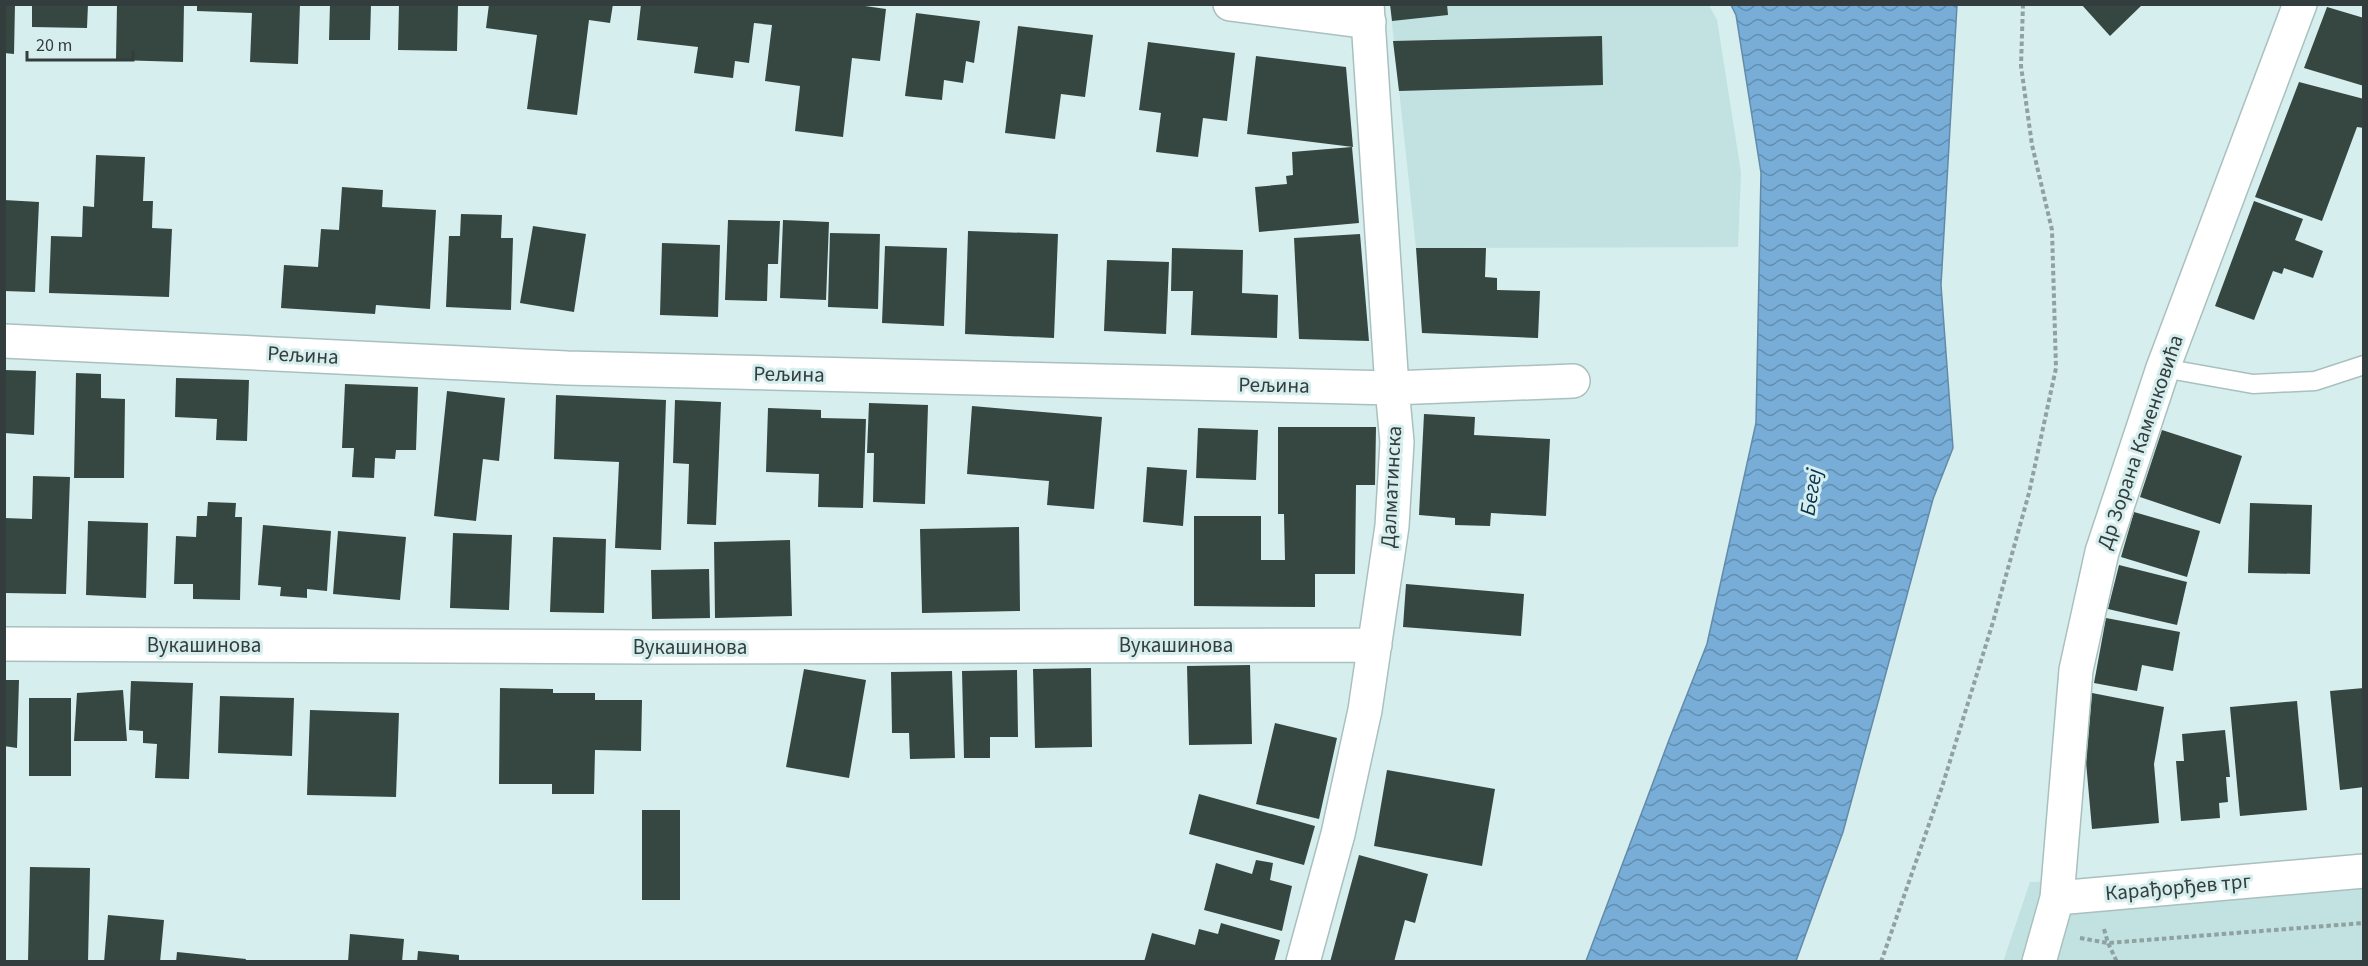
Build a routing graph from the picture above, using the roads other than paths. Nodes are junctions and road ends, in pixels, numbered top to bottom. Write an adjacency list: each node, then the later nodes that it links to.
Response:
1 (1230, 4): 3 (street)
2 (2300, 4): 6 (street, Др Зорана Каменковића)
3 (1368, 13): 8 (street, Далматинска)
4 (4, 341): 8 (street, Рељина)
5 (2364, 365): 6 (lane)
6 (2163, 368): 12 (street, Др Зорана Каменковића)
7 (1573, 381): 8 (street, Рељина)
8 (1392, 388): 10 (street, Далматинска)
9 (4, 644): 10 (street, Вукашинова)
10 (1375, 645): 14 (street, Далматинска)
11 (2364, 871): 12 (street, Карађорђев трг)
12 (2058, 898): 13 (street)
13 (2043, 947)
14 (1303, 962)

